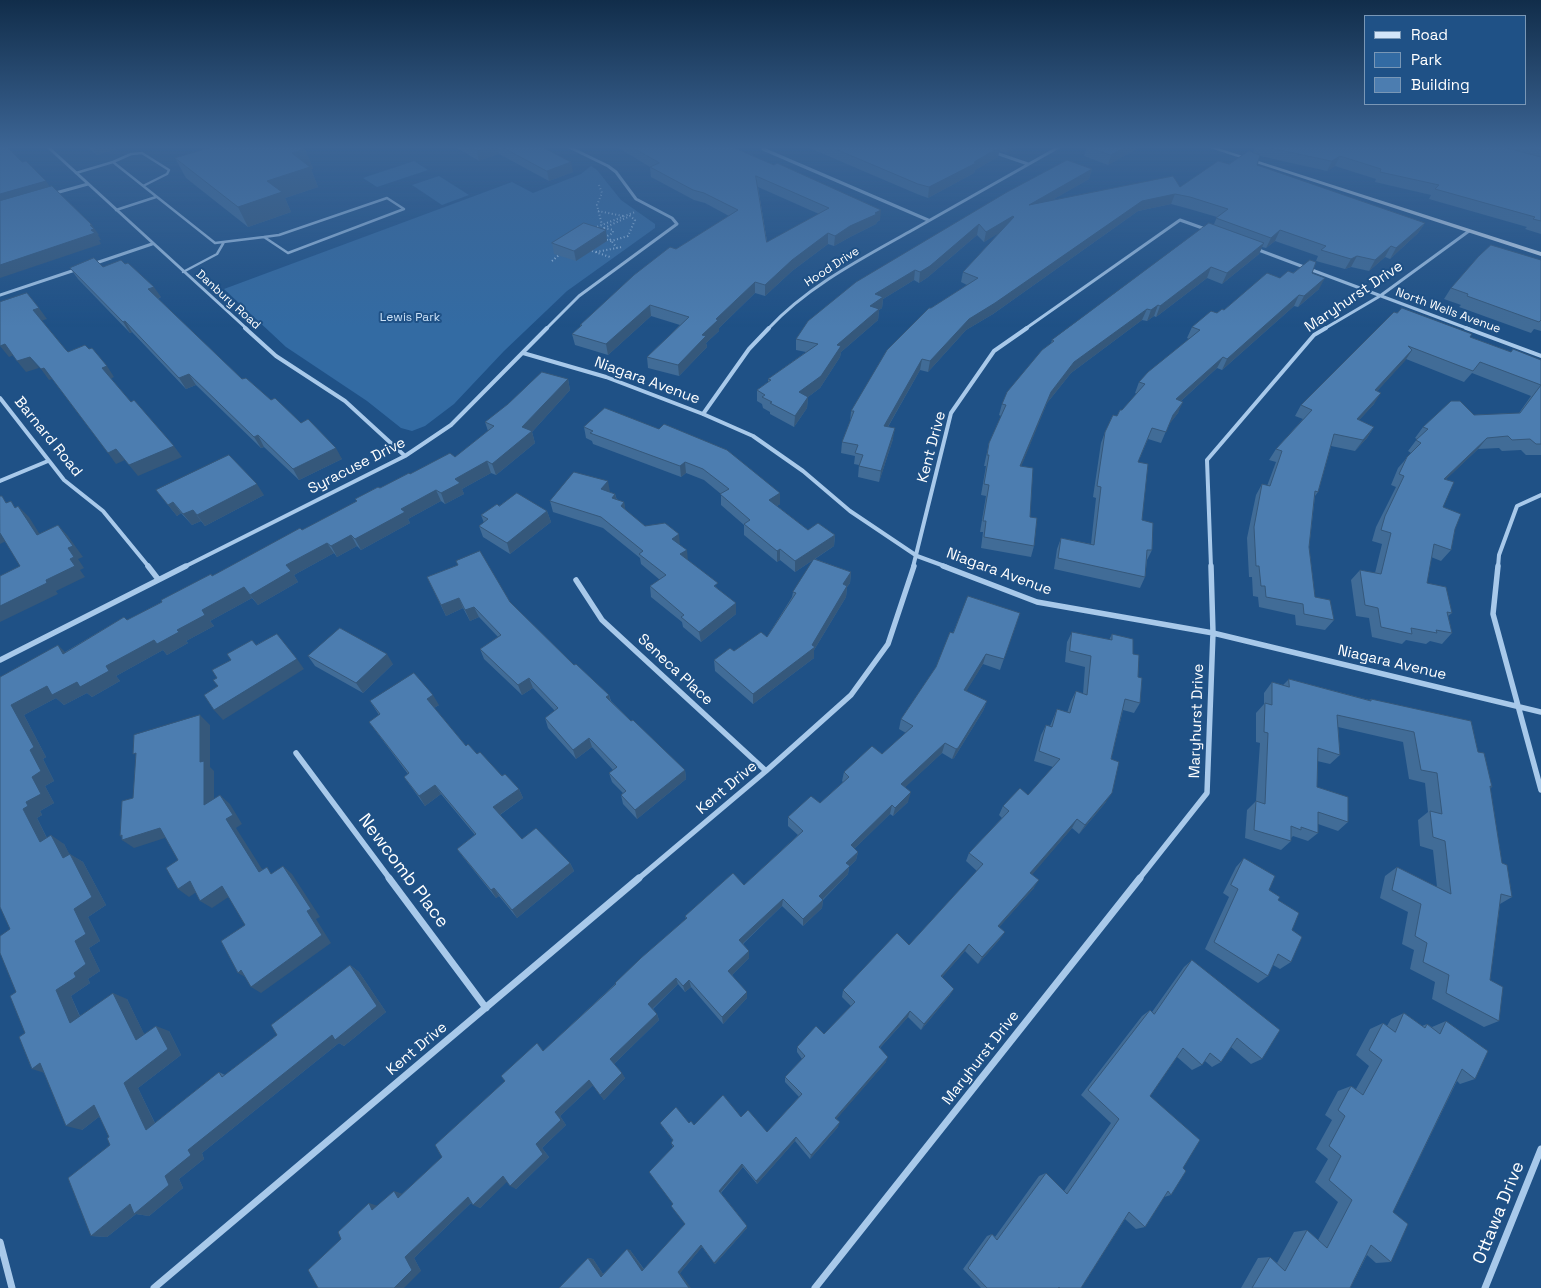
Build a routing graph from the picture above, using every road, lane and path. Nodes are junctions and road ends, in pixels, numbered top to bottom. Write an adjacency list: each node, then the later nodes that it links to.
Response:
1 (113, 207): 12 (street, Danbury Road)
2 (125, 207): 12 (lane)
3 (170, 207): 24 (lane)
4 (360, 207): 20 (lane)
5 (401, 207): 20 (lane)
6 (597, 207): 13 (path)
7 (646, 207): 14 (path)
8 (651, 207): 34 (street, Syracuse Drive)
9 (898, 207): 15 (street)
10 (951, 207): 15 (street, Hood Drive)
11 (1395, 207): 18 (main road)
12 (116, 210): 25 (street, Danbury Road)
13 (598, 211): 14 (path); 16 (path)
14 (623, 217): 16 (path)
15 (928, 220): 43 (street, Hood Drive)
16 (603, 227): 17 (path); 21 (path); 22 (path); 23 (path)
17 (593, 229)
18 (1469, 231): 31 (main road); 39 (street, Maryhurst Drive)
19 (1216, 234): 48 (street, Kent Drive)
20 (263, 236): 24 (lane)
21 (608, 237): 22 (path); 23 (path)
22 (603, 238): 23 (path)
23 (611, 240): 27 (path)
24 (224, 242): 37 (lane)
25 (152, 244): 35 (street); 37 (street, Danbury Road)
26 (629, 246): 27 (path)
27 (617, 248): 30 (path)
28 (1253, 248): 39 (street, North Wells Avenue)
29 (592, 251): 30 (path)
30 (596, 252): 34 (path)
31 (1541, 254)
32 (559, 256): 33 (path)
33 (552, 260)
34 (623, 262): 40 (street, Syracuse Drive)
35 (90, 265)
36 (81, 268): 38 (street)
37 (183, 272): 44 (street, Danbury Road)
38 (0, 295)
39 (1380, 296): 41 (street, North Wells Avenue); 51 (street, Maryhurst Drive)
40 (523, 353): 43 (street, Niagara Avenue); 44 (street, Syracuse Drive)
41 (1541, 356)
42 (0, 398): 45 (street, Barnard Road)
43 (703, 414): 48 (street, Niagara Avenue)
44 (405, 456): 49 (street, Syracuse Drive)
45 (48, 461): 46 (street); 49 (street, Barnard Road)
46 (0, 481)
47 (1541, 494): 53 (street)
48 (918, 556): 51 (street, Niagara Avenue); 56 (street, Kent Drive)
49 (158, 580): 52 (street, Syracuse Drive)
50 (576, 580): 56 (street, Seneca Place)
51 (1213, 633): 53 (street, Niagara Avenue); 63 (street, Maryhurst Drive)
52 (0, 660)
53 (1519, 706): 54 (street, Niagara Avenue); 57 (street)
54 (1541, 712)
55 (296, 753): 58 (street, Newcomb Place)
56 (766, 771): 58 (street, Kent Drive)
57 (1541, 790)
58 (486, 1008): 62 (street, Kent Drive)
59 (1541, 1149): 64 (street, Ottawa Drive)
60 (0, 1242): 61 (street)
61 (12, 1288)
62 (154, 1288)
63 (815, 1288)
64 (1485, 1288)

